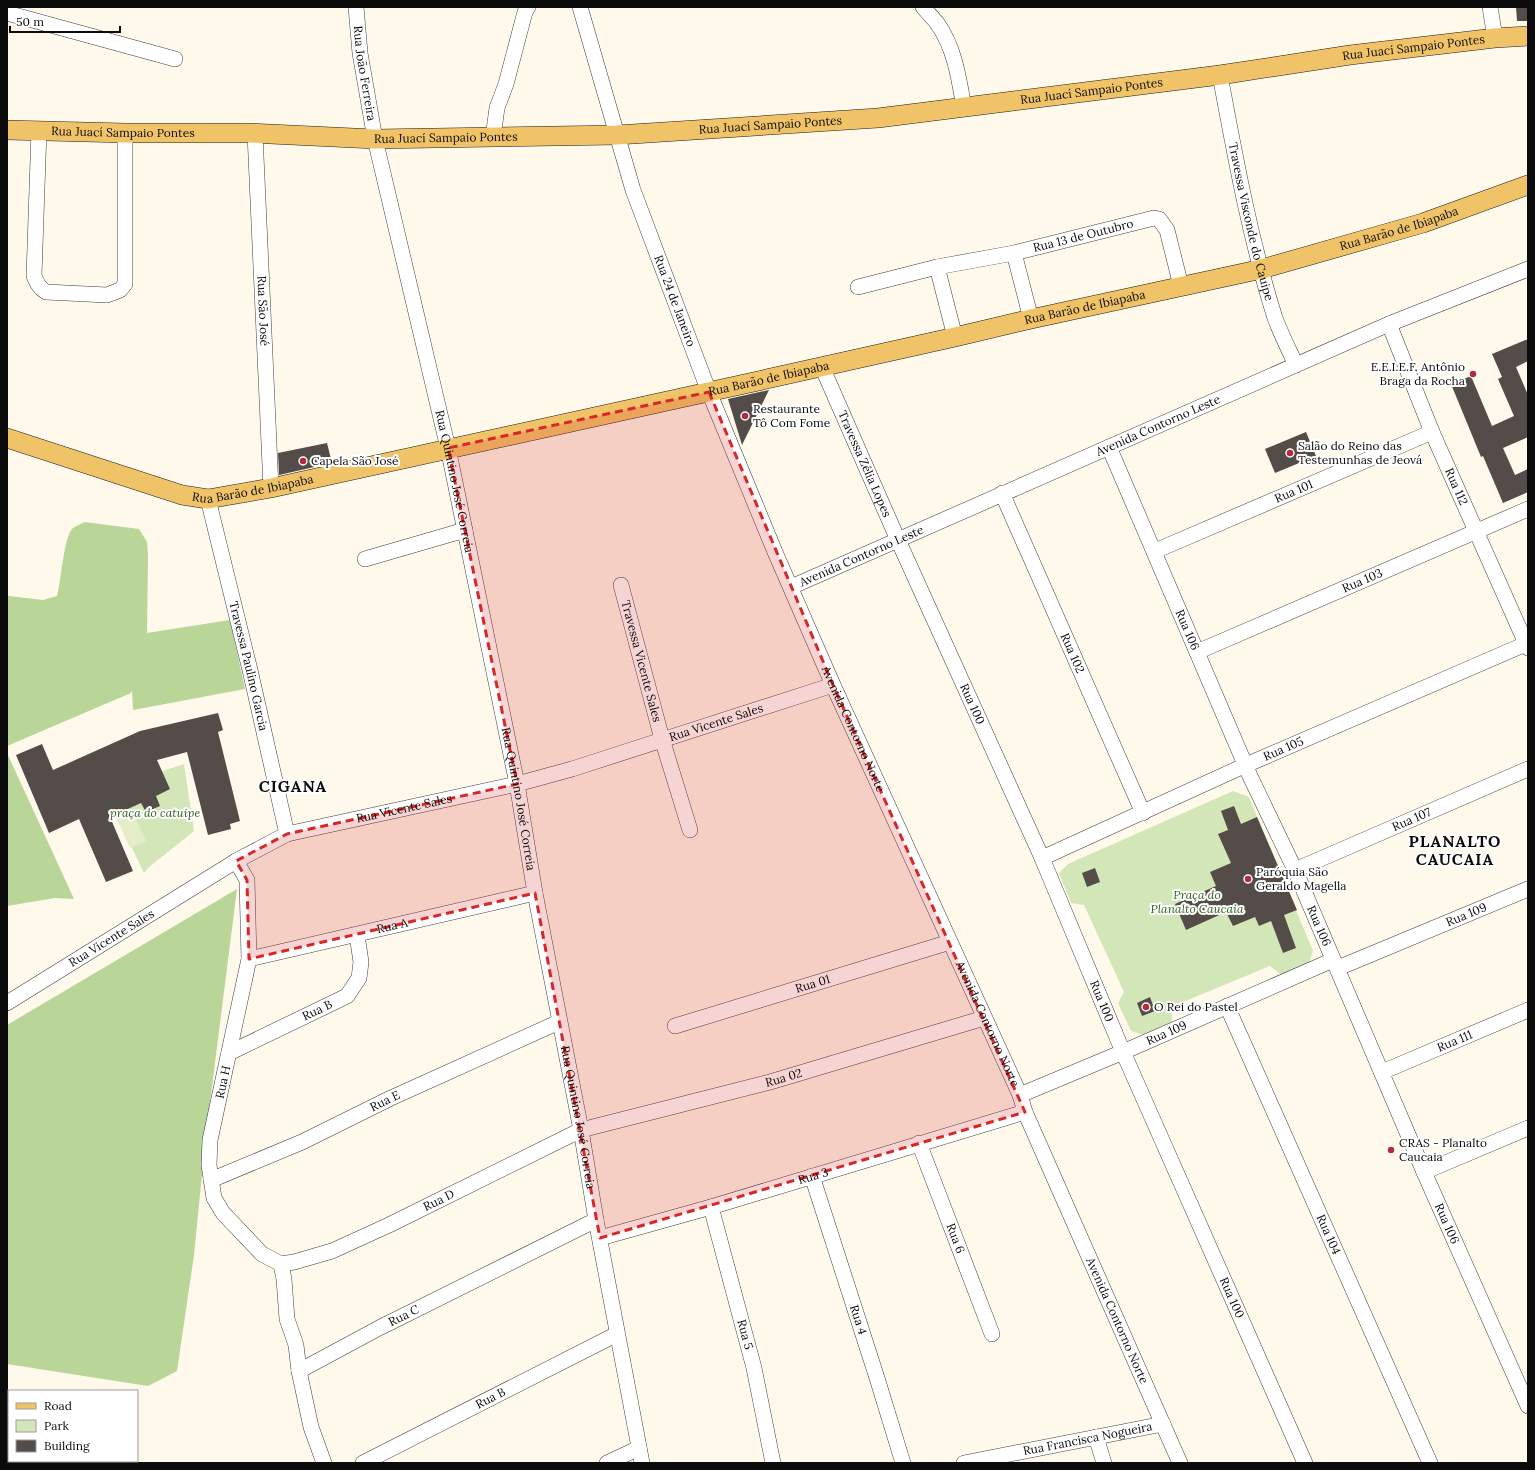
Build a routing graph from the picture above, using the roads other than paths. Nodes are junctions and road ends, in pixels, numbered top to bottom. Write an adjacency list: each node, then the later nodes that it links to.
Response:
1 (356, 7): 18 (street, Rua João Ferreira)
2 (528, 7): 17 (street)
3 (580, 7): 16 (street, Rua 24 de Janeiro)
4 (923, 7): 11 (street)
5 (1490, 7): 8 (street)
6 (7, 13): 9 (street)
7 (1528, 36): 8 (main road, Rua Juací Sampaio Pontes)
8 (1495, 38): 10 (main road, Rua Juací Sampaio Pontes)
9 (175, 59)
10 (1220, 75): 11 (main road, Rua Juací Sampaio Pontes); 22 (street, Travessa Visconde do Cauipe)
11 (964, 108): 16 (main road, Rua Juací Sampaio Pontes)
12 (7, 130): 13 (main road, Rua Juací Sampaio Pontes)
13 (39, 130): 14 (main road, Rua Juací Sampaio Pontes); 14 (street)
14 (125, 133): 15 (main road, Rua Juací Sampaio Pontes)
15 (255, 134): 18 (main road, Rua Juací Sampaio Pontes); 36 (street, Rua São José)
16 (617, 135): 17 (main road, Rua Juací Sampaio Pontes); 31 (street, Rua 24 de Janeiro)
17 (493, 137): 18 (main road, Rua Juací Sampaio Pontes)
18 (375, 139): 35 (street, Rua Quintino José Correia)
19 (1528, 185): 22 (main road, Rua Barão de Ibiapaba)
20 (1014, 253): 21 (street, Rua 13 de Outubro); 24 (street, Rua 13 de Outubro); 26 (street)
21 (937, 267): 25 (street, Rua 13 de Outubro); 28 (street)
22 (1262, 269): 24 (main road, Rua Barão de Ibiapaba); 29 (street, Travessa Visconde do Cauipe)
23 (1528, 269): 27 (street, Avenida Contorno Leste)
24 (1181, 286): 26 (main road, Rua Barão de Ibiapaba)
25 (858, 287)
26 (1031, 319): 28 (main road, Rua Barão de Ibiapaba)
27 (1389, 324): 29 (street, Avenida Contorno Leste); 32 (street, Rua 112)
28 (955, 337): 30 (main road, Rua Barão de Ibiapaba)
29 (1296, 365): 34 (street, Avenida Contorno Leste)
30 (822, 367): 31 (main road, Rua Barão de Ibiapaba); 42 (street, Travessa Zélia Lopes)
31 (708, 392): 35 (main road, Rua Barão de Ibiapaba); 46 (street, Rua 24 de Janeiro)
32 (1432, 432): 41 (street, Rua 112); 43 (street, Rua 101)
33 (7, 438): 38 (main road, Rua Barão de Ibiapaba)
34 (1109, 447): 37 (street, Avenida Contorno Leste); 43 (street, Rua 106)
35 (448, 448): 36 (main road, Rua Barão de Ibiapaba); 40 (street, Rua Quintino José Correia)
36 (271, 488): 38 (main road, Rua Barão de Ibiapaba)
37 (1002, 494): 42 (street, Avenida Contorno Leste); 54 (street, Rua 102)
38 (208, 499): 56 (street, Travessa Paulino Garcia)
39 (1528, 509): 41 (street, Rua 103)
40 (465, 530): 44 (street); 53 (street, Rua Quintino José Correia)
41 (1476, 532): 47 (street, Rua 112); 48 (street, Rua 103)
42 (898, 540): 46 (street, Avenida Contorno Leste); 57 (street, Rua 100)
43 (1155, 551): 48 (street, Rua 106)
44 (365, 559)
45 (621, 585): 50 (street, Travessa Vicente Sales)
46 (791, 587): 49 (street, Avenida Contorno Norte)
47 (1527, 645): 51 (street, Rua 105)
48 (1197, 652): 51 (street, Rua 106)
49 (833, 684): 50 (street, Rua Vicente Sales); 63 (street, Avenida Contorno Norte)
50 (662, 739): 53 (street, Rua Vicente Sales); 55 (street, Travessa Vicente Sales)
51 (1246, 765): 54 (street, Rua 105); 59 (street, Rua 106)
52 (1528, 769): 59 (street, Rua 107)
53 (516, 784): 56 (street, Rua Vicente Sales); 61 (street, Rua Quintino José Correia)
54 (1142, 813): 57 (street, Rua 105)
55 (690, 830)
56 (287, 834): 58 (street, Rua Vicente Sales)
57 (1042, 858): 72 (street, Rua 100)
58 (236, 861): 64 (street, Rua H); 66 (street, Rua Vicente Sales)
59 (1295, 870): 65 (street, Rua 106)
60 (1528, 889): 65 (street, Rua 109)
61 (535, 893): 62 (street, Rua A); 70 (street, Rua Quintino José Correia)
62 (357, 934): 64 (street, Rua A); 73 (street, Rua B)
63 (950, 942): 69 (street, Avenida Contorno Norte); 71 (street, Rua 01)
64 (249, 959): 73 (street, Rua H)
65 (1336, 964): 67 (street, Rua 109); 74 (street, Rua 106)
66 (7, 1003)
67 (1227, 1006): 72 (street, Rua 109); 104 (street, Rua 104)
68 (1528, 1010): 74 (street, Rua 111)
69 (984, 1018): 75 (street, Avenida Contorno Norte); 78 (street, Rua 02)
70 (559, 1022): 78 (street, Rua Quintino José Correia); 82 (street, Rua E)
71 (675, 1026)
72 (1123, 1052): 75 (street, Rua 109); 103 (street, Rua 100)
73 (229, 1053): 82 (street, Rua H)
74 (1382, 1072): 80 (street, Rua 106)
75 (1020, 1095): 76 (street, Avenida Contorno Norte)
76 (1025, 1112): 79 (street, Rua 3); 91 (street, Avenida Contorno Norte)
77 (1528, 1128): 80 (street)
78 (581, 1130): 84 (street, Rua Quintino José Correia); 86 (street, Rua D)
79 (920, 1143): 81 (street, Rua 3); 88 (street, Rua 6)
80 (1424, 1172): 90 (street, Rua 106)
81 (812, 1176): 83 (street, Rua 3); 99 (street, Rua 4)
82 (211, 1180): 86 (street, Rua H)
83 (711, 1207): 85 (street, Rua 3); 98 (street, Rua 5)
84 (596, 1220): 85 (street, Rua Quintino José Correia); 89 (street, Rua C)
85 (600, 1238): 87 (street, Rua Quintino José Correia)
86 (287, 1263): 89 (street)
87 (617, 1334): 93 (street, Rua Quintino José Correia); 95 (street, Rua B)
88 (992, 1334)
89 (299, 1371): 94 (street)
90 (1528, 1406)
91 (1163, 1424): 92 (street, Rua Francisca Nogueira); 102 (street, Avenida Contorno Norte)
92 (1096, 1437): 100 (street, Rua Francisca Nogueira); 101 (street)
93 (639, 1448): 96 (street); 97 (street, Rua Quintino José Correia)
94 (324, 1463)
95 (363, 1463)
96 (607, 1463)
97 (642, 1463)
98 (773, 1463)
99 (903, 1463)
100 (964, 1463)
101 (1104, 1463)
102 (1180, 1463)
103 (1306, 1463)
104 (1430, 1463)

